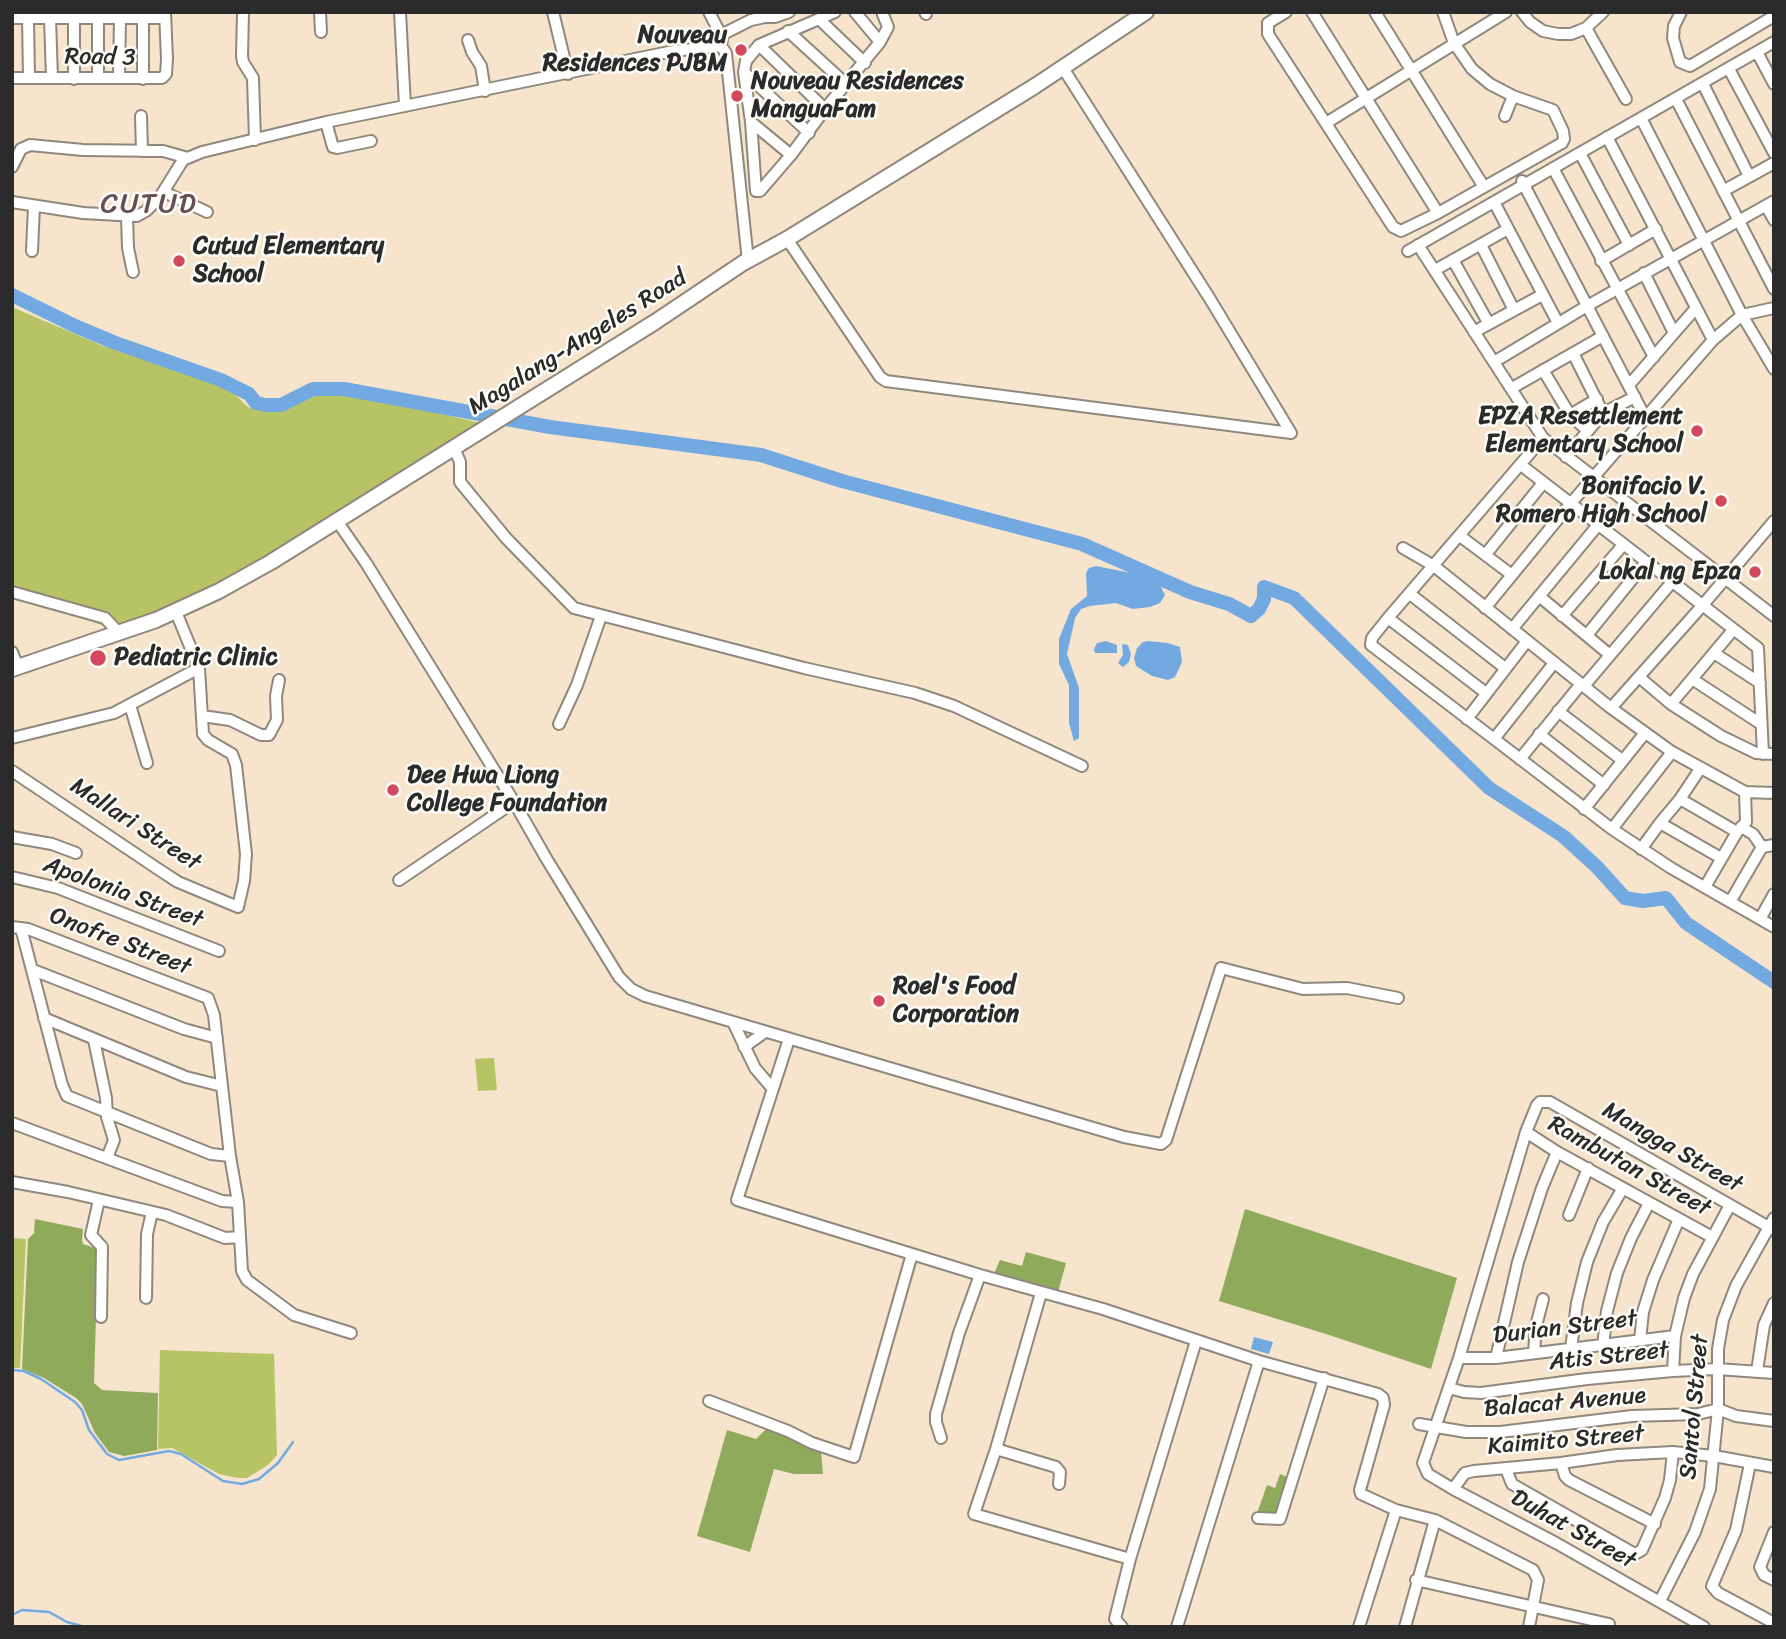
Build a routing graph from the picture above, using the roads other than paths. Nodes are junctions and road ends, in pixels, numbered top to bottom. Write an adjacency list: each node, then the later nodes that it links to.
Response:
1 (243, 12): 73 (street)
2 (320, 12): 32 (street)
3 (400, 12): 62 (street)
4 (553, 12): 46 (street)
5 (709, 12): 33 (street)
6 (789, 12): 19 (street)
7 (835, 12): 29 (street)
8 (855, 12): 35 (street)
9 (882, 12): 35 (street)
10 (1146, 12): 42 (main road, Magalang-Angeles Road)
11 (1286, 12): 69 (street)
12 (1312, 12): 59 (street)
13 (1375, 12): 44 (street)
14 (1443, 12): 36 (street)
15 (1506, 12): 36 (street)
16 (1522, 12): 30 (street)
17 (1603, 12): 30 (street)
18 (1682, 13): 22 (street)
19 (762, 14): 33 (street)
20 (74, 15): 26 (street); 27 (street); 52 (street)
21 (165, 15): 23 (street); 53 (street, Road 3)
22 (1774, 16)
23 (143, 17): 28 (street); 53 (street)
24 (12, 18): 25 (street)
25 (28, 18): 26 (street); 48 (street)
26 (50, 18): 49 (street)
27 (98, 18): 28 (street); 50 (street)
28 (120, 18): 51 (street)
29 (819, 19): 31 (street); 41 (street)
30 (1586, 28): 60 (street)
31 (788, 31): 38 (street); 54 (street)
32 (321, 32)
33 (721, 34): 39 (street)
34 (468, 40): 57 (street)
35 (880, 42): 41 (street)
36 (1454, 43): 44 (street); 58 (street)
37 (1774, 43): 40 (street)
38 (759, 45): 45 (street); 63 (street)
39 (717, 48): 46 (street); 108 (street)
40 (1757, 52): 43 (street); 56 (street)
41 (865, 63): 54 (street)
42 (1063, 68): 100 (main road, Magalang-Angeles Road); 100 (street)
43 (1729, 69): 55 (street); 78 (street)
44 (1411, 71): 59 (street); 86 (street)
45 (744, 72): 68 (street); 70 (street)
46 (568, 74): 57 (street)
47 (12, 78): 48 (street, Road 3)
48 (29, 78): 49 (street, Road 3)
49 (52, 78): 52 (street, Road 3)
50 (98, 78): 51 (street, Road 3); 52 (street, Road 3)
51 (119, 78): 53 (street, Road 3)
52 (74, 79)
53 (143, 79)
54 (846, 84): 63 (street)
55 (1703, 84): 61 (street); 84 (street)
56 (1774, 84)
57 (485, 91): 62 (street)
58 (1513, 96): 65 (street); 86 (street)
59 (1367, 99): 69 (street); 94 (street)
60 (1626, 99)
61 (1675, 99): 66 (street); 87 (street)
62 (405, 106): 67 (street)
63 (825, 109): 70 (street)
64 (141, 116): 76 (street)
65 (1505, 116)
66 (1641, 118): 71 (street); 101 (street)
67 (326, 122): 73 (street); 74 (street)
68 (751, 122): 79 (street); 79 (street)
69 (1326, 123): 94 (street)
70 (809, 133): 79 (street)
71 (1607, 137): 77 (street); 99 (street)
72 (83, 138): 75 (street)
73 (255, 140): 80 (street)
74 (371, 141)
75 (83, 150): 76 (street); 82 (street)
76 (142, 151): 80 (street)
77 (1580, 153): 83 (street); 103 (street)
78 (1774, 153)
79 (791, 155)
80 (188, 158): 88 (street)
81 (1774, 163): 84 (street)
82 (12, 167)
83 (1553, 168): 85 (street); 107 (street)
84 (1749, 176): 87 (street)
85 (1523, 183): 90 (street); 116 (street)
86 (1484, 187): 94 (street)
87 (1723, 191): 97 (street)
88 (164, 192): 93 (street); 95 (street)
89 (12, 202): 92 (street)
90 (1494, 202): 98 (street); 109 (street)
91 (1770, 203): 96 (street); 97 (street)
92 (34, 205): 95 (street); 104 (street)
93 (207, 212)
94 (1438, 213)
95 (127, 217): 110 (street)
96 (1774, 220)
97 (1738, 221): 101 (street); 111 (street)
98 (1508, 229): 102 (street); 115 (street)
99 (1656, 229): 103 (street); 105 (street)
100 (787, 239): 108 (main road, Magalang-Angeles Road)
101 (1704, 240): 105 (street); 120 (street)
102 (1481, 245): 106 (street); 119 (street)
103 (1629, 245): 107 (street)
104 (32, 251)
105 (1671, 258): 112 (street); 117 (street)
106 (1453, 260): 109 (street); 122 (street)
107 (1601, 261): 113 (street)
108 (746, 262): 141 (main road, Magalang-Angeles Road)
109 (1435, 270): 123 (street)
110 (133, 272)
111 (1769, 272): 114 (street)
112 (1644, 273): 113 (street); 124 (street)
113 (1616, 289): 116 (street); 128 (street)
114 (1774, 289)
115 (1542, 295): 119 (street); 121 (street)
116 (1587, 306): 121 (street); 125 (street)
117 (1696, 308): 124 (street); 126 (street)
118 (1774, 308): 120 (street)
119 (1514, 310): 122 (street)
120 (1742, 315): 126 (street); 130 (street)
121 (1558, 323): 129 (street)
122 (1489, 324): 123 (street)
123 (1474, 332): 129 (street)
124 (1674, 333): 128 (street)
125 (1603, 337): 127 (street); 132 (street)
126 (1713, 340): 138 (street)
127 (1573, 353): 131 (street); 135 (street)
128 (1654, 357): 132 (street)
129 (1494, 362): 133 (street)
130 (1774, 369)
131 (1543, 370): 133 (street); 137 (street)
132 (1629, 385): 134 (street)
133 (1512, 388): 140 (street)
134 (1635, 397): 136 (street); 138 (street)
135 (1597, 399): 136 (street); 137 (street)
136 (1603, 413): 139 (street)
137 (1570, 415): 139 (street)
138 (1645, 417): 144 (street)
139 (1588, 431): 142 (street)
140 (1543, 438): 142 (street); 143 (street)
141 (460, 444): 147 (main road, Magalang-Angeles Road); 165 (street)
142 (1566, 457): 144 (street)
143 (1521, 466): 145 (street); 150 (street)
144 (1593, 478): 146 (street); 157 (street)
145 (1543, 483): 146 (street); 153 (street)
146 (1571, 503): 149 (street); 156 (street)
147 (337, 521): 164 (main road, Magalang-Angeles Road); 211 (street)
148 (1774, 521): 157 (street)
149 (1598, 525): 151 (street); 161 (street)
150 (1460, 536): 153 (street); 155 (street)
151 (1623, 545): 154 (street); 166 (street)
152 (1403, 548): 155 (street)
153 (1486, 554): 156 (street)
154 (1646, 562): 158 (street); 172 (street)
155 (1434, 566): 160 (street); 163 (street)
156 (1512, 575): 163 (street)
157 (1726, 579): 162 (street); 167 (street)
158 (1672, 582): 162 (street); 176 (street)
159 (12, 592): 171 (street)
160 (1410, 594): 168 (street); 180 (street)
161 (1539, 596): 166 (street); 169 (street)
162 (1702, 606): 170 (street); 181 (street)
163 (1485, 608): 169 (street)
164 (176, 612): 171 (main road, Magalang-Angeles Road); 179 (street)
165 (601, 616): 193 (street); 204 (street)
166 (1562, 616): 172 (street)
167 (1774, 616)
168 (1388, 618): 186 (street); 192 (street)
169 (1512, 629): 173 (street)
170 (1733, 629): 175 (street); 184 (street)
171 (119, 633): 178 (main road, Magalang-Angeles Road)
172 (1587, 635): 176 (street)
173 (1527, 641): 177 (street); 180 (street)
174 (12, 652): 178 (street)
175 (1714, 653): 182 (street); 184 (street)
176 (1610, 655): 185 (street)
177 (1554, 663): 185 (street); 198 (street)
178 (15, 668)
179 (199, 668): 188 (street); 191 (street)
180 (1505, 668): 186 (street)
181 (1639, 677): 187 (street); 189 (street)
182 (1692, 679): 187 (street); 194 (street)
183 (279, 680): 191 (street)
184 (1760, 683): 194 (street)
185 (1583, 685): 189 (street); 190 (street)
186 (1486, 693): 192 (street)
187 (1671, 704): 200 (street)
188 (130, 705): 197 (street); 203 (street)
189 (1611, 708): 195 (street)
190 (1558, 711): 196 (street); 202 (street)
191 (202, 716): 206 (street, Mallari Street)
192 (1467, 719): 198 (street)
193 (559, 724)
194 (1761, 724): 200 (street)
195 (1645, 733): 199 (street); 202 (street)
196 (1539, 734): 201 (street); 207 (street)
197 (12, 738)
198 (1494, 740): 201 (street)
199 (1672, 752): 205 (street); 214 (street)
200 (1768, 754)
201 (1520, 759): 212 (street)
202 (1622, 760): 207 (street)
203 (147, 763)
204 (1082, 766)
205 (1699, 769): 208 (street); 210 (street)
206 (12, 771)
207 (1604, 785): 212 (street)
208 (1745, 792): 209 (street); 215 (street)
209 (1774, 793)
210 (1680, 799): 213 (street); 215 (street)
211 (514, 802): 223 (street); 234 (street)
212 (1584, 809): 214 (street)
213 (1660, 822): 219 (street); 221 (street)
214 (1612, 829): 219 (street)
215 (1739, 829): 218 (street); 221 (street)
216 (12, 837): 220 (street)
217 (1774, 845): 218 (street)
218 (1762, 847): 226 (street)
219 (1642, 849): 224 (street)
220 (76, 853)
221 (1721, 858): 224 (street)
222 (12, 877): 230 (street, Apolonia Street)
223 (399, 880)
224 (1705, 887): 226 (street)
225 (1774, 894): 227 (street)
226 (1730, 902): 227 (street)
227 (1760, 919): 229 (street)
228 (17, 927): 231 (street); 236 (street, Onofre Street)
229 (1774, 927)
230 (219, 951)
231 (33, 970): 233 (street); 236 (street)
232 (1398, 998): 237 (street)
233 (44, 1018): 238 (street); 242 (street)
234 (733, 1022): 235 (street); 239 (street)
235 (765, 1032): 237 (street); 239 (street)
236 (217, 1038): 240 (street)
237 (789, 1039): 241 (street)
238 (94, 1040): 240 (street); 242 (street)
239 (744, 1047): 241 (street)
240 (222, 1086): 246 (street)
241 (772, 1088): 261 (street)
242 (108, 1112): 246 (street); 247 (street)
243 (12, 1123): 247 (street)
244 (1526, 1132): 245 (street, Rambutan Street); 254 (street, Mangga Street); 275 (street)
245 (1558, 1152): 248 (street, Rambutan Street); 276 (street)
246 (230, 1156): 252 (street)
247 (107, 1158): 252 (street)
248 (1588, 1168): 250 (street, Rambutan Street); 256 (street)
249 (12, 1182): 251 (street)
250 (1623, 1188): 253 (street, Rambutan Street); 273 (street)
251 (99, 1200): 255 (street); 267 (street)
252 (238, 1202): 259 (street)
253 (1649, 1203): 257 (street, Rambutan Street); 272 (street)
254 (1730, 1205): 258 (street, Mangga Street); 260 (street)
255 (152, 1212): 259 (street); 264 (street)
256 (1569, 1215)
257 (1679, 1219): 260 (street, Rambutan Street); 270 (street)
258 (1772, 1225): 278 (street, Santol Street)
259 (240, 1237): 268 (street)
260 (1712, 1237): 269 (street)
261 (912, 1254): 262 (street); 284 (street)
262 (980, 1275): 263 (street); 292 (street)
263 (1041, 1293): 271 (street); 293 (street)
264 (146, 1298)
265 (1543, 1299): 274 (street)
266 (1774, 1303): 280 (street)
267 (101, 1317)
268 (351, 1333)
269 (1675, 1336): 270 (street, Durian Street); 279 (street)
270 (1640, 1340): 272 (street, Durian Street)
271 (1196, 1341): 277 (street); 307 (street)
272 (1603, 1346): 273 (street, Durian Street)
273 (1570, 1349): 274 (street, Durian Street)
274 (1534, 1353): 276 (street, Durian Street)
275 (1459, 1358): 276 (street, Durian Street); 283 (street)
276 (1496, 1358)
277 (1259, 1360): 282 (street); 315 (street)
278 (1717, 1369): 279 (street, Atis Street); 280 (street, Atis Street); 285 (street, Santol Street)
279 (1673, 1371): 283 (street, Atis Street)
280 (1757, 1371): 281 (street, Atis Street)
281 (1774, 1373)
282 (1324, 1378): 302 (street); 303 (street)
283 (1449, 1388): 291 (street)
284 (709, 1401)
285 (1718, 1409): 286 (street, Balacat Avenue); 287 (street); 289 (street, Santol Street)
286 (1698, 1414): 289 (street, Balacat Avenue); 291 (street, Balacat Avenue)
287 (1737, 1416): 288 (street); 289 (street)
288 (1774, 1421)
289 (1717, 1422): 295 (street, Santol Street)
290 (1419, 1424): 291 (street, Balacat Avenue)
291 (1436, 1428): 301 (street, Duhat Street)
292 (941, 1438)
293 (996, 1449): 300 (street); 307 (street)
294 (1673, 1452): 295 (street, Kaimito Street); 296 (street, Kaimito Street); 305 (street)
295 (1714, 1456): 297 (street, Kaimito Street); 310 (street, Santol Street)
296 (1561, 1464): 299 (street, Kaimito Street); 305 (street)
297 (1750, 1464): 298 (street, Kaimito Street); 312 (street)
298 (1774, 1467)
299 (1506, 1469): 301 (street, Kaimito Street); 305 (street)
300 (1059, 1484)
301 (1453, 1489): 310 (street, Duhat Street)
302 (1396, 1510): 304 (street); 316 (street)
303 (1258, 1518)
304 (1435, 1520): 308 (street); 311 (street)
305 (1655, 1524)
306 (1774, 1532): 309 (street)
307 (1130, 1559): 314 (street)
308 (1416, 1580): 311 (street); 317 (street)
309 (1774, 1580)
310 (1660, 1601): 319 (street, Duhat Street)
311 (1533, 1606): 313 (street); 318 (street)
312 (1774, 1623)
313 (1609, 1624)
314 (1122, 1627)
315 (1177, 1627)
316 (1359, 1627)
317 (1405, 1627)
318 (1529, 1627)
319 (1704, 1627)

